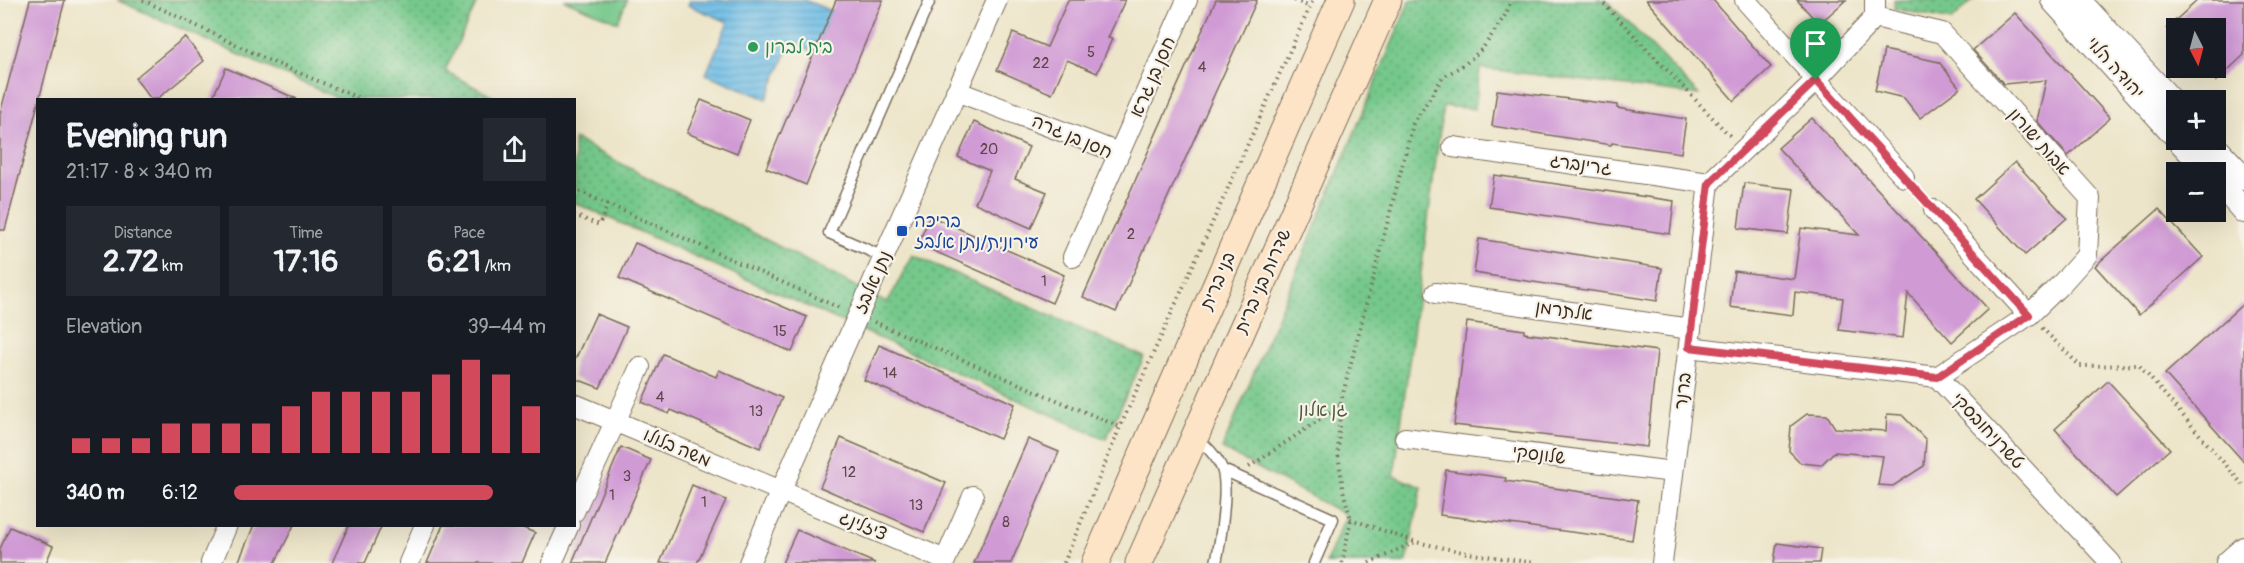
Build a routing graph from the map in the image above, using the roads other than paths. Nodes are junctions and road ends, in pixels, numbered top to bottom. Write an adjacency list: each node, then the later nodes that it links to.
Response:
1 (930, 0): 25 (lane)
2 (997, 0): 11 (street, נתן אלבז)
3 (1187, 0): 17 (street, חסן בן גרא)
4 (1341, 0): 50 (main road, בני ברית)
5 (1388, 0): 34 (main road, שדרות בני ברית)
6 (1745, 0): 10 (street)
7 (2052, 0): 13 (street, יהודה הלוי)
8 (2078, 0): 12 (street, יהודה הלוי)
9 (1875, 9): 10 (street, אבות ישורון); 28 (street, אבות ישורון)
10 (1816, 80): 19 (street); 21 (street, אבות ישורון)
11 (956, 92): 17 (street, חסן בן גרה); 25 (street, נתן אלבז)
12 (2166, 95)
13 (2166, 125)
14 (1453, 147): 21 (street, גרינברג)
15 (2189, 150): 18 (street, יהודה הלוי)
16 (2217, 150): 20 (street)
17 (1119, 153): 26 (street, חסן בן גרה)
18 (2200, 162)
19 (1904, 177)
20 (2244, 178)
21 (1709, 183): 29 (street, ברנר)
22 (2226, 190): 24 (street)
23 (1935, 210): 28 (street)
24 (2244, 211)
25 (884, 257): 38 (street, נתן אלבז)
26 (1073, 257)
27 (1436, 293): 29 (street, אלתרמן)
28 (2029, 315): 31 (street, אבות ישורון)
29 (1690, 338): 31 (street, טשרניחובסקי); 37 (street, ברנר)
30 (640, 367): 33 (street)
31 (1937, 377): 55 (street, טשרניחובסקי)
32 (576, 405): 33 (street, משה בלולו)
33 (616, 422): 38 (street, משה בלולו); 40 (street)
34 (1194, 435): 36 (lane); 51 (main road, שדרות בני ברית)
35 (1405, 438): 37 (street, שלונסקי)
36 (1223, 470): 52 (lane); 53 (lane)
37 (1673, 472): 54 (street, ברנר)
38 (780, 492): 45 (street, ציזלינג); 49 (street, נתן אלבז)
39 (973, 496): 45 (street, ציזלינג)
40 (576, 508)
41 (226, 527): 46 (street)
42 (424, 527): 47 (street)
43 (568, 527): 48 (street)
44 (2244, 549): 56 (street)
45 (944, 562)
46 (211, 563)
47 (408, 563)
48 (552, 563)
49 (749, 563)
50 (1095, 563)
51 (1139, 563)
52 (1216, 563)
53 (1314, 563)
54 (1662, 563)
55 (2111, 563)
56 (2228, 563)

